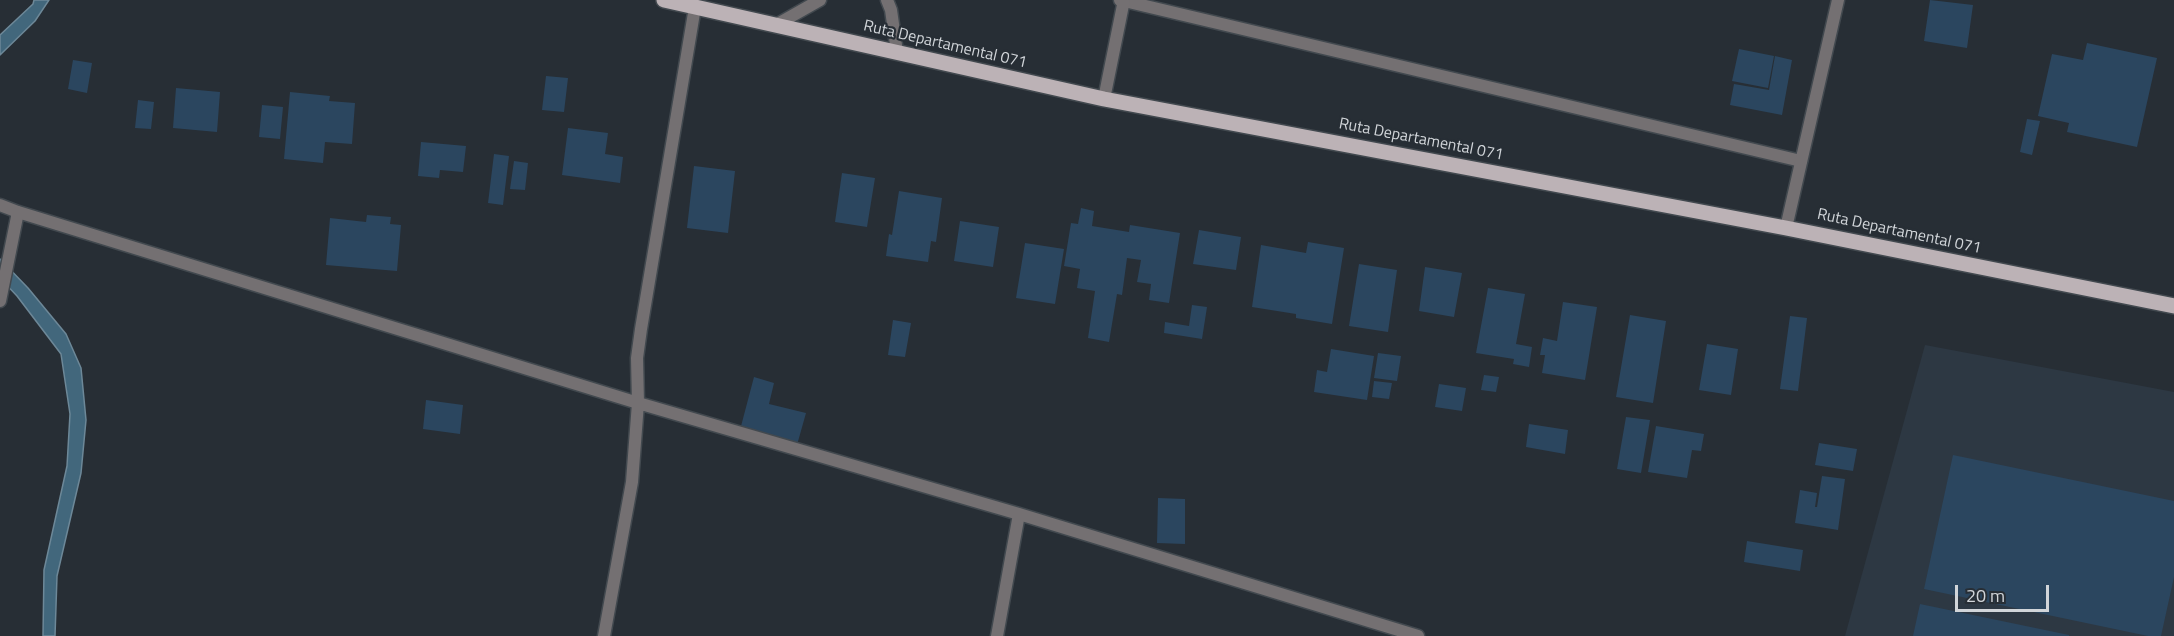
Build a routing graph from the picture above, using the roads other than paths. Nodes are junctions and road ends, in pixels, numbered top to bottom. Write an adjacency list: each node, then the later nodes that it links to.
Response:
1 (664, 0): 6 (main road, Ruta Departamental 071)
2 (820, 0): 7 (street)
3 (887, 0): 8 (street)
4 (1122, 0): 9 (street); 10 (street)
5 (1838, 0): 10 (street)
6 (695, 7): 7 (main road, Ruta Departamental 071); 16 (street)
7 (776, 25): 8 (main road, Ruta Departamental 071)
8 (897, 52): 9 (main road, Ruta Departamental 071)
9 (1104, 99): 13 (main road, Ruta Departamental 071)
10 (1801, 161): 13 (street)
11 (0, 205): 12 (street)
12 (18, 212): 14 (street); 16 (street)
13 (1786, 228): 15 (main road, Ruta Departamental 071)
14 (0, 301)
15 (2174, 306)
16 (638, 404): 17 (street); 19 (street)
17 (1020, 514): 18 (street); 20 (street)
18 (1401, 633): 21 (street)
19 (604, 636)
20 (997, 636)
21 (1418, 636)

